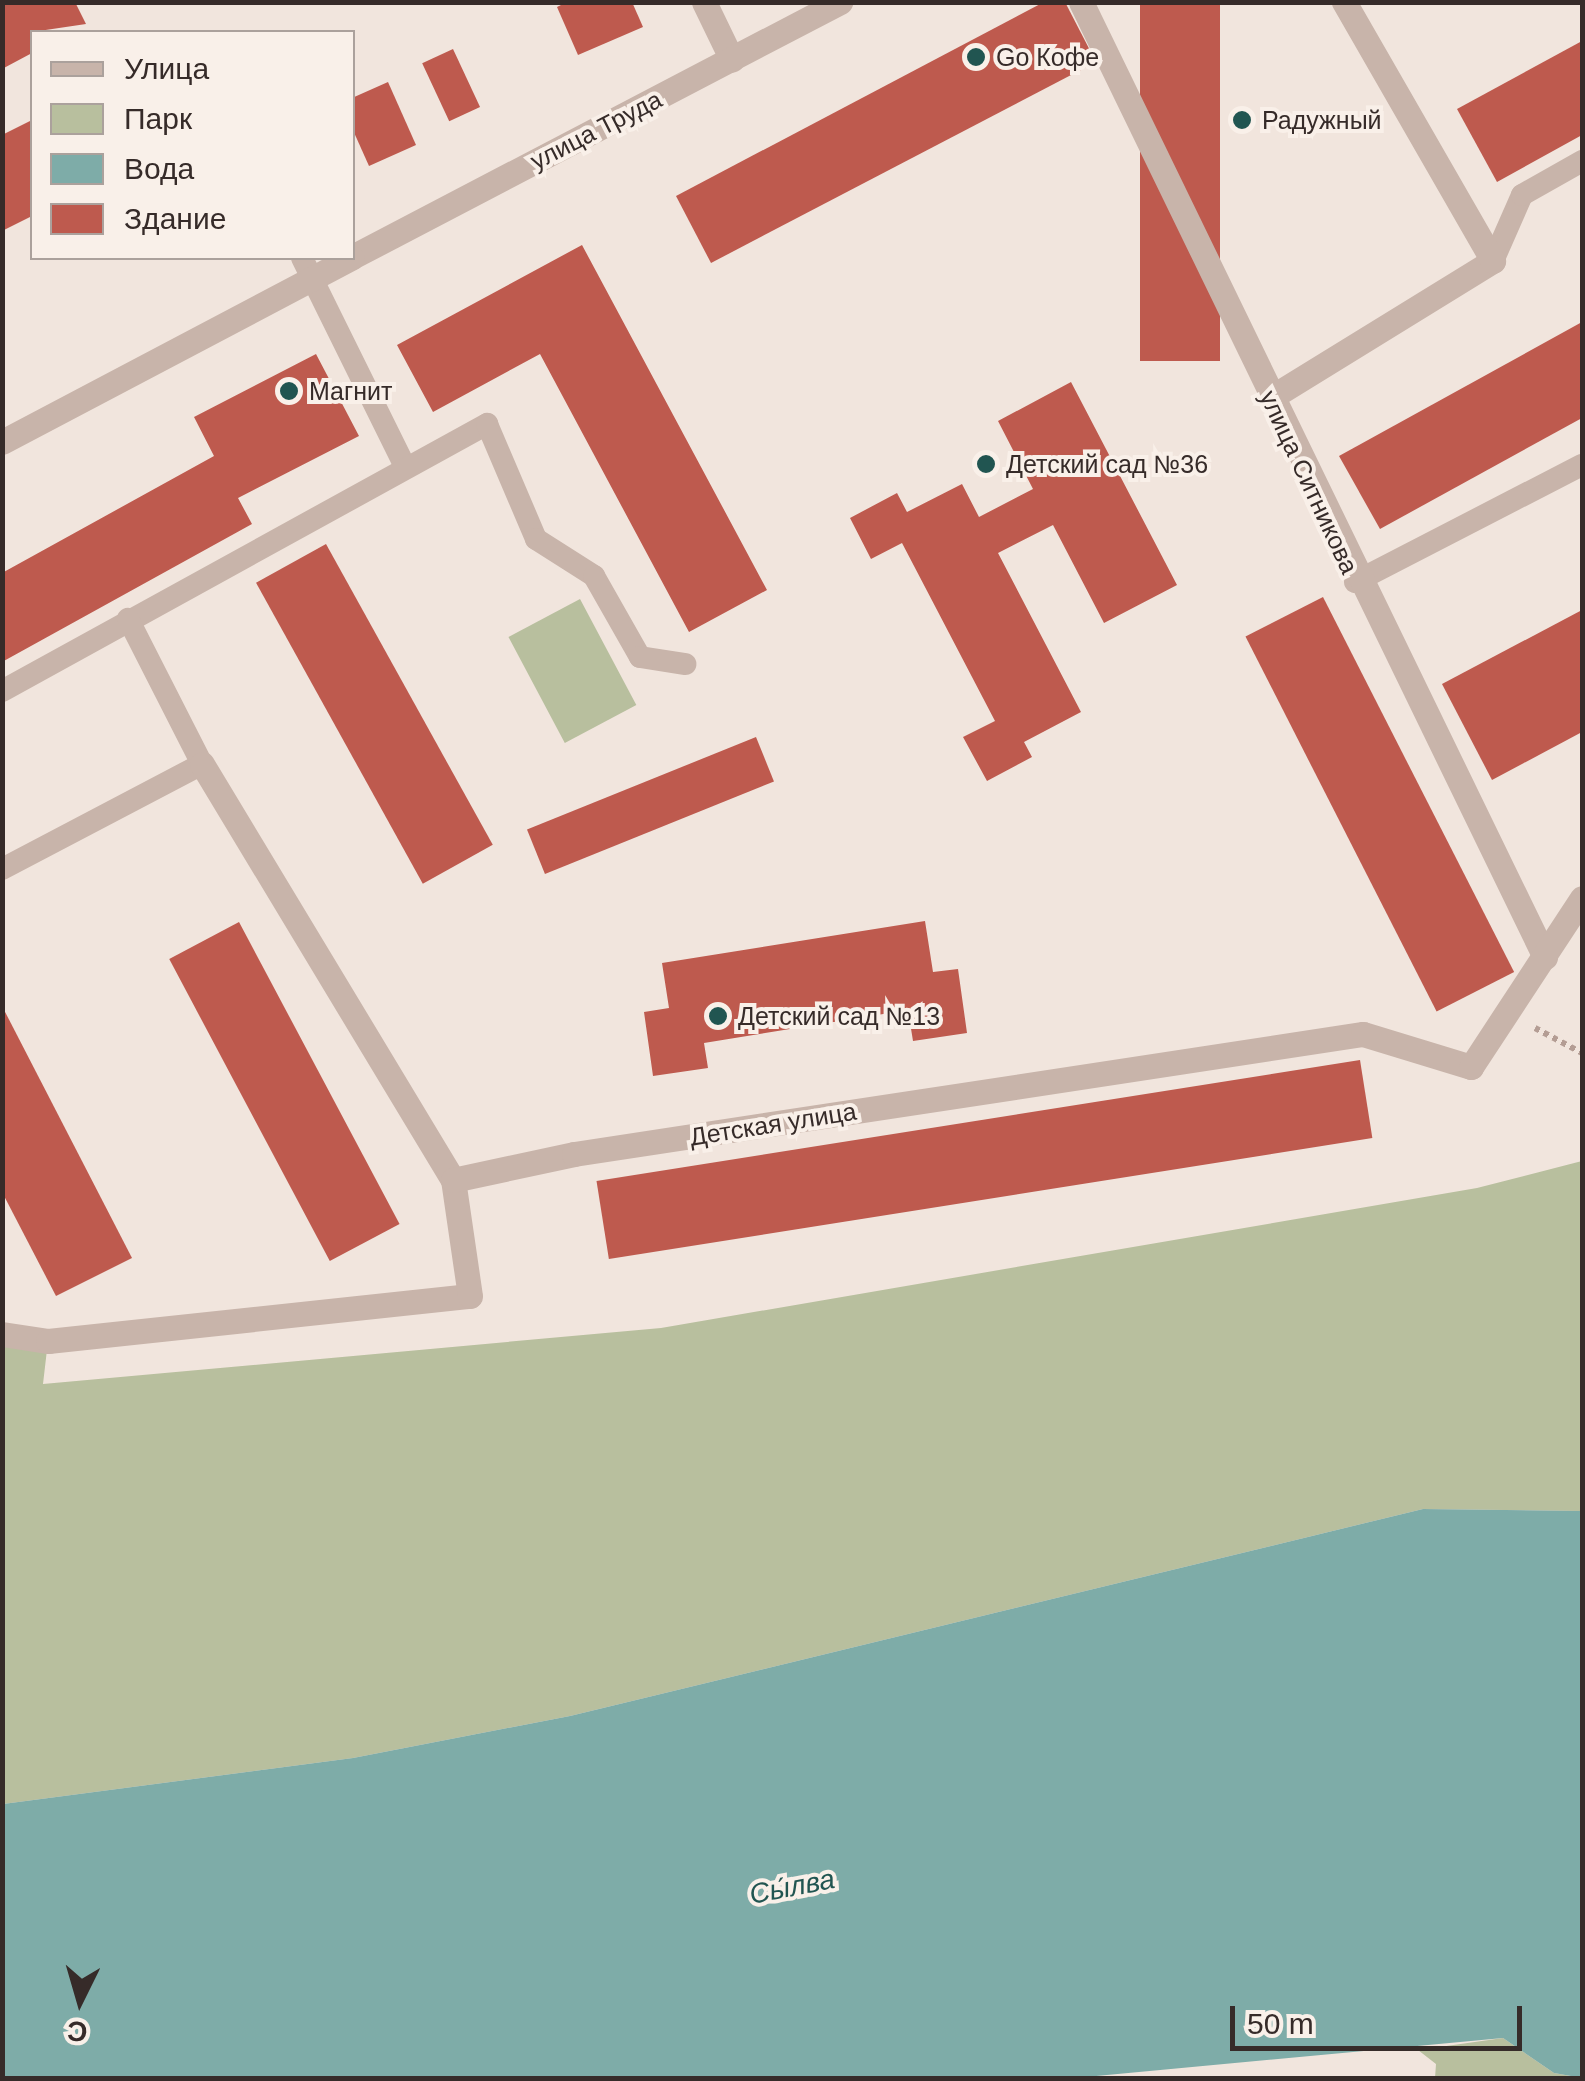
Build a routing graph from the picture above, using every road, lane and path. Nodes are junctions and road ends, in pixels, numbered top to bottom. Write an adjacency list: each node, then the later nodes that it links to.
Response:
1 (704, 2): 5 (street)
2 (840, 2): 5 (street, улица Труда)
3 (1081, 2): 11 (street, улица Ситникова)
4 (1344, 2): 9 (street)
5 (732, 60): 7 (street, улица Труда)
6 (1582, 161): 9 (lane)
7 (355, 255)
8 (340, 260): 10 (street, улица Труда)
9 (1493, 261): 11 (street)
10 (308, 268): 12 (street, улица Труда); 14 (lane)
11 (1270, 398): 15 (street, улица Ситникова)
12 (2, 442)
13 (1582, 465): 15 (lane)
14 (406, 468): 16 (lane); 17 (lane)
15 (1356, 582): 22 (street, улица Ситникова)
16 (128, 619): 18 (lane); 19 (lane)
17 (685, 664)
18 (2, 692)
19 (202, 764): 20 (lane); 25 (street)
20 (2, 869)
21 (1582, 898): 22 (street, Детская улица)
22 (1546, 957): 23 (street, Детская улица)
23 (1507, 1014): 24 (path); 25 (street, Детская улица)
24 (1582, 1053)
25 (454, 1180): 26 (street)
26 (2, 1334)

